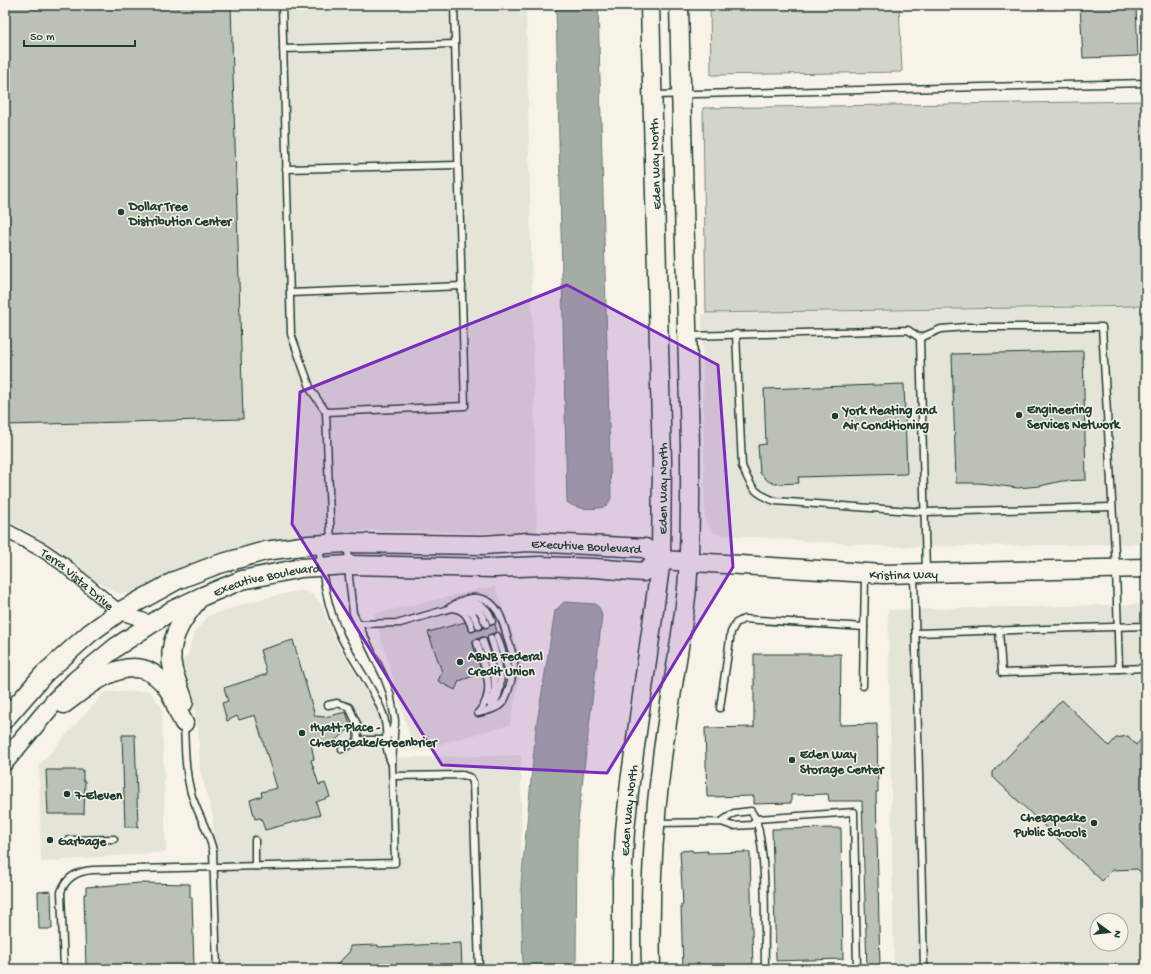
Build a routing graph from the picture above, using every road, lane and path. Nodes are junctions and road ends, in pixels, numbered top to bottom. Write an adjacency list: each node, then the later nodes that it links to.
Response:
1 (282, 5): 6 (lane)
2 (454, 5): 5 (lane)
3 (650, 5): 9 (street, Eden Way North)
4 (678, 5): 8 (street, Eden Way North)
5 (455, 44): 6 (lane); 10 (lane)
6 (283, 49): 11 (lane)
7 (1146, 83): 8 (lane)
8 (681, 94): 9 (lane); 15 (street, Eden Way North)
9 (653, 96): 22 (street, Eden Way North)
10 (458, 164): 11 (lane); 12 (lane)
11 (286, 169): 13 (lane)
12 (462, 286): 13 (lane); 17 (lane)
13 (290, 293): 17 (lane)
14 (736, 334): 15 (lane); 16 (lane); 19 (lane)
15 (687, 336): 23 (street, Eden Way North)
16 (920, 338): 18 (lane); 19 (lane)
17 (326, 412): 21 (lane)
18 (1112, 507): 19 (lane); 27 (lane)
19 (925, 512): 29 (lane)
20 (5, 530): 33 (street, Terra Vista Drive)
21 (333, 544): 22 (street, Executive Boulevard); 24 (lane); 25 (lane); 33 (street, Executive Boulevard)
22 (661, 560): 23 (street, Kristina Way); 24 (street, Executive Boulevard); 71 (street, Eden Way North)
23 (688, 562): 28 (street, Kristina Way); 62 (street, Eden Way North)
24 (348, 565): 25 (street, Executive Boulevard); 36 (lane)
25 (321, 566): 30 (street, Executive Boulevard); 54 (lane)
26 (1146, 568): 27 (street, Kristina Way)
27 (1116, 569): 29 (street, Kristina Way); 39 (lane)
28 (865, 573): 29 (street, Kristina Way); 38 (lane)
29 (920, 573): 41 (lane)
30 (201, 597): 35 (street, Executive Boulevard); 52 (street)
31 (457, 606): 32 (lane); 32 (lane); 34 (lane)
32 (449, 608): 36 (lane); 49 (lane)
33 (119, 612): 35 (street, Terra Vista Drive); 50 (street, Executive Boulevard)
34 (489, 622)
35 (152, 623): 51 (street, Executive Boulevard)
36 (357, 624): 53 (lane)
37 (1146, 626): 39 (lane)
38 (864, 627): 46 (lane); 48 (lane)
39 (1117, 627): 40 (lane); 45 (lane)
40 (999, 630): 41 (lane); 45 (lane)
41 (916, 633): 75 (lane)
42 (494, 637): 49 (lane)
43 (480, 642): 49 (lane)
44 (1146, 668): 45 (lane)
45 (1119, 669)
46 (863, 686)
47 (328, 705): 55 (lane)
48 (720, 708)
49 (486, 711)
50 (5, 719)
51 (37, 723): 52 (street); 57 (street, Executive Boulevard)
52 (184, 723): 66 (lane)
53 (395, 725): 54 (lane); 58 (lane)
54 (386, 740): 55 (lane); 58 (lane)
55 (358, 741): 56 (lane)
56 (342, 749)
57 (5, 761)
58 (392, 764): 59 (lane)
59 (393, 776): 67 (lane); 70 (lane)
60 (756, 819): 61 (lane); 61 (lane); 73 (lane); 74 (lane)
61 (721, 822): 62 (lane)
62 (654, 823): 72 (street, Eden Way North)
63 (114, 839): 64 (lane)
64 (68, 840)
65 (255, 840): 67 (lane)
66 (214, 866): 67 (lane); 68 (lane); 69 (lane)
67 (255, 866)
68 (64, 969)
69 (216, 969)
70 (479, 969)
71 (622, 969)
72 (651, 969)
73 (765, 969)
74 (857, 969)
75 (924, 969)

